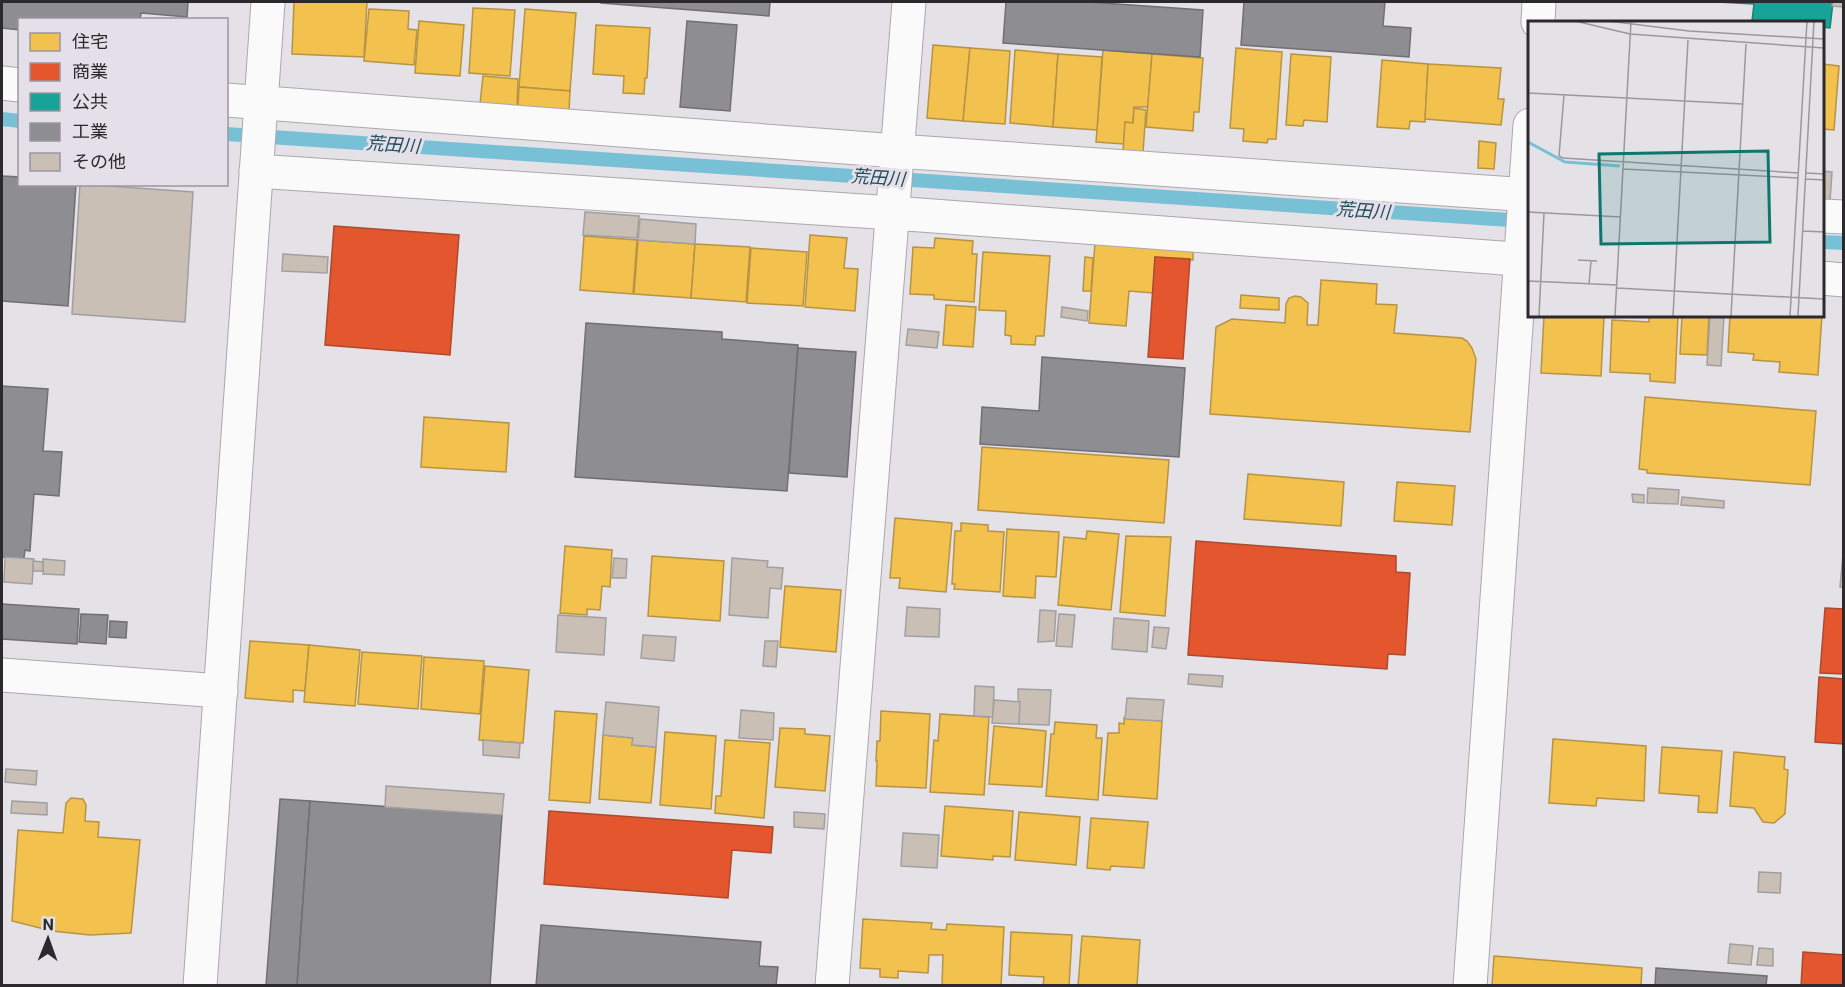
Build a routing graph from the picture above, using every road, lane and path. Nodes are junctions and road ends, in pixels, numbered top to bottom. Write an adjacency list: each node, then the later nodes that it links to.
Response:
1 (268, 2): 8 (street)
2 (909, 2): 9 (street)
3 (1539, 2): 4 (street)
4 (1538, 21)
5 (2, 83): 6 (street)
6 (18, 85)
7 (228, 100): 8 (street)
8 (260, 108): 9 (street); 10 (street)
9 (897, 155): 12 (street); 13 (street)
10 (257, 163): 13 (street); 20 (street)
11 (1528, 174): 12 (street)
12 (1527, 198): 16 (street)
13 (894, 208): 16 (street); 22 (street)
14 (1824, 216): 15 (street)
15 (1844, 218)
16 (1524, 257): 23 (street)
17 (1824, 278): 18 (street)
18 (1844, 280)
19 (2, 675): 20 (street)
20 (221, 691): 21 (street)
21 (200, 986)
22 (832, 986)
23 (1470, 986)

